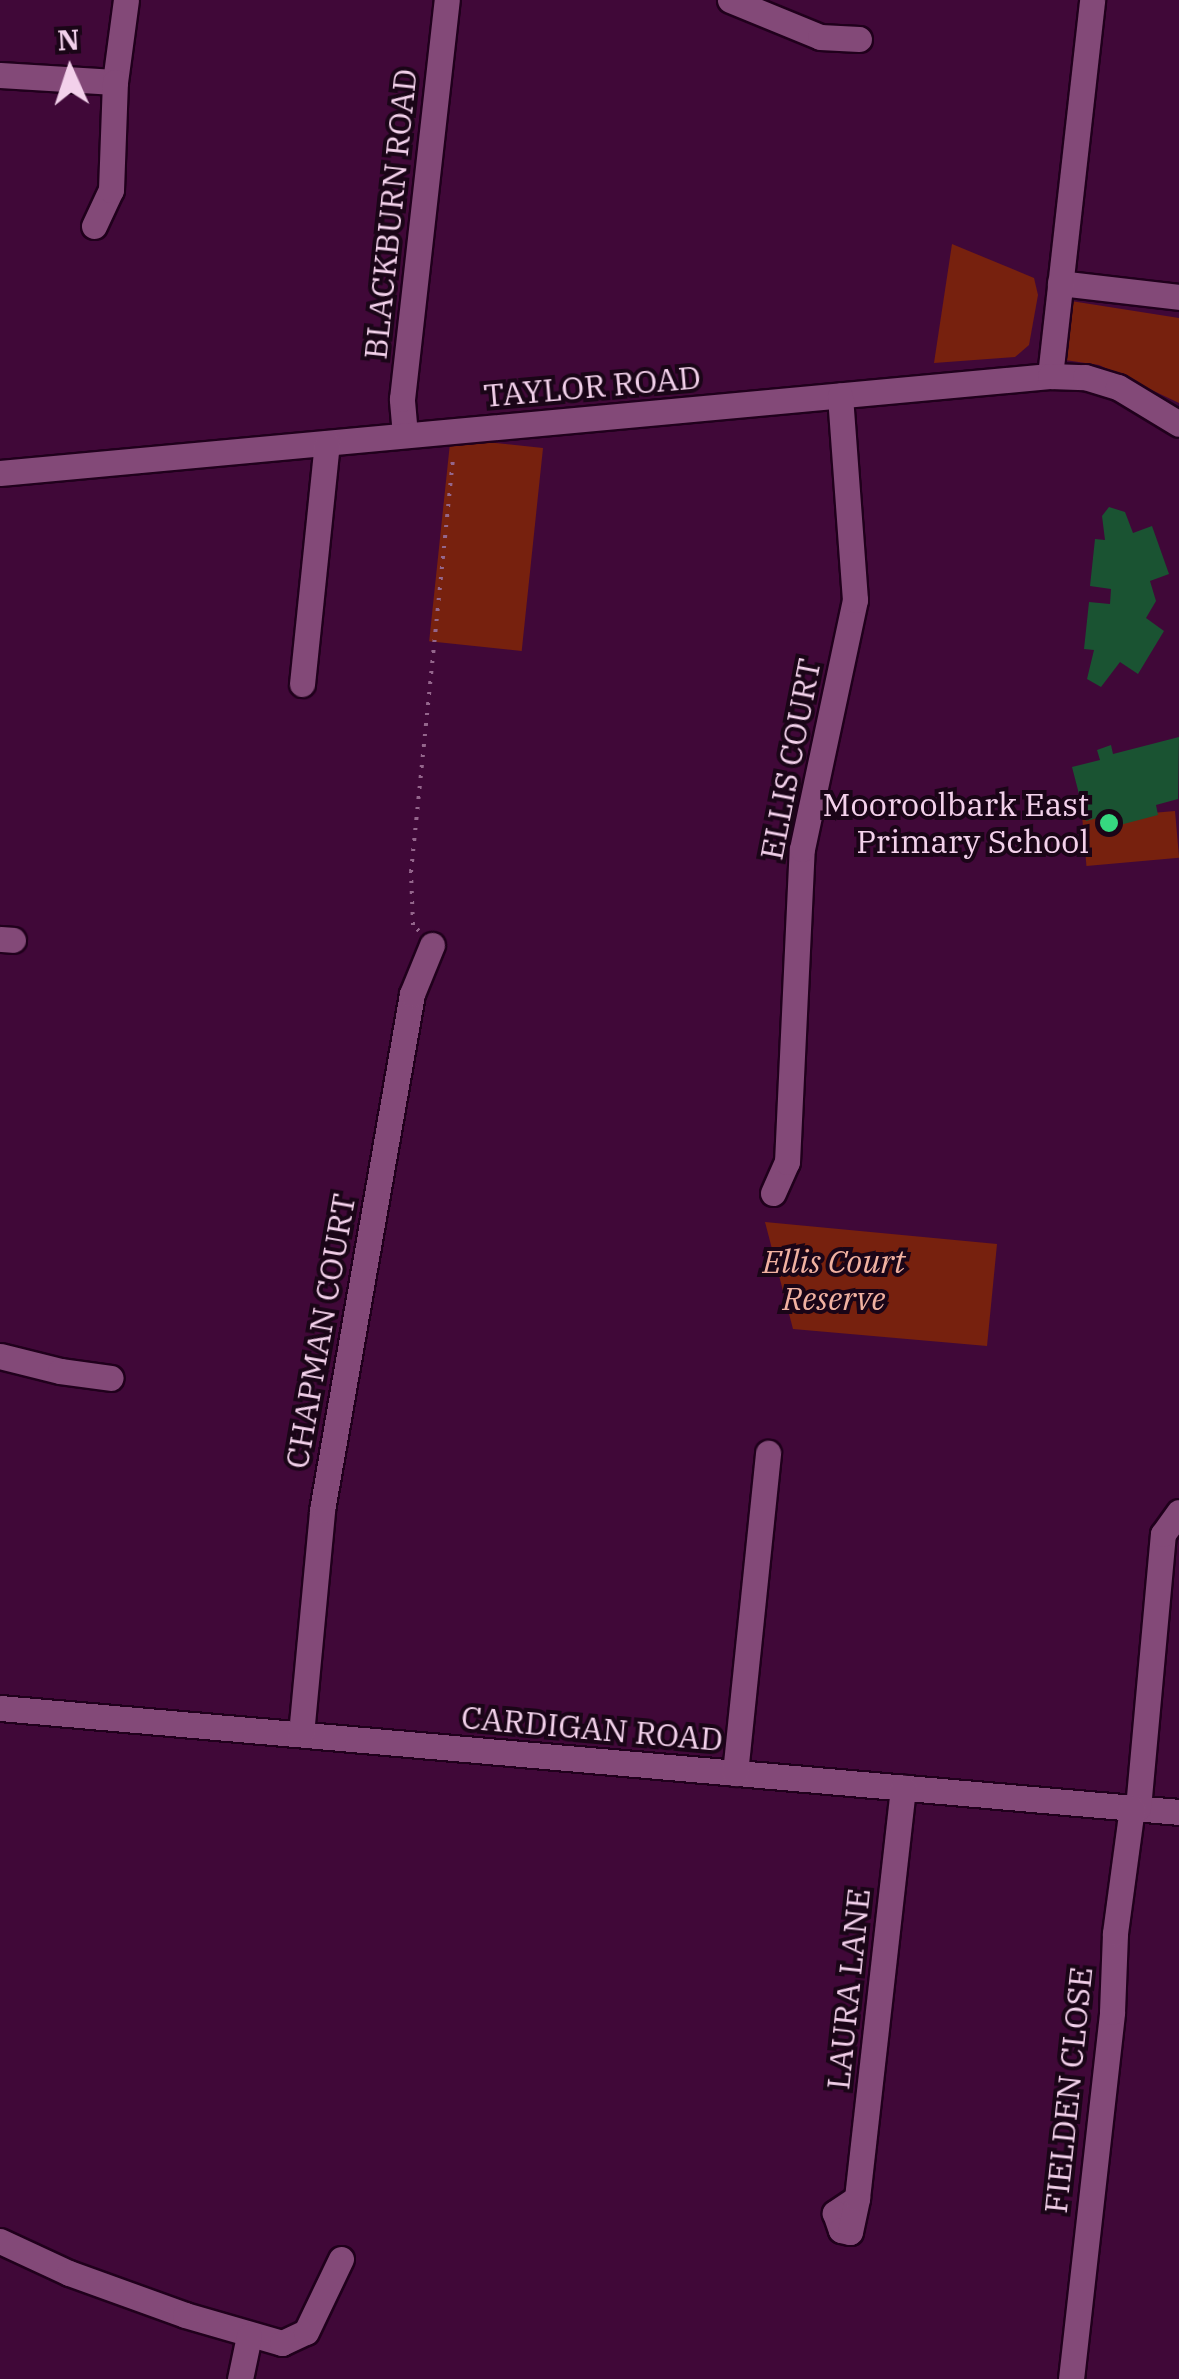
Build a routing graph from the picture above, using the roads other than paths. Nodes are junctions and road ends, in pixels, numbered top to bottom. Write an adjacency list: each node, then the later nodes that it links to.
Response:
1 (126, 0): 7 (street)
2 (446, 0): 14 (street, BLACKBURN ROAD)
3 (1092, 0): 9 (street)
4 (734, 1): 5 (street)
5 (859, 38)
6 (0, 75): 7 (street)
7 (115, 82): 8 (street)
8 (94, 226)
9 (1060, 282): 10 (street); 11 (street)
10 (1179, 296)
11 (1050, 376): 12 (street, TAYLOR ROAD); 13 (street, TAYLOR ROAD)
12 (840, 396): 14 (street, TAYLOR ROAD); 19 (street, ELLIS COURT)
13 (1179, 424)
14 (404, 435): 15 (street, TAYLOR ROAD)
15 (327, 443): 16 (street, TAYLOR ROAD); 17 (street)
16 (0, 474)
17 (302, 684)
18 (432, 945): 25 (street, CHAPMAN COURT)
19 (773, 1193)
20 (0, 1356): 21 (street)
21 (111, 1378)
22 (768, 1453): 26 (street)
23 (1179, 1512): 28 (street, FIELDEN CLOSE)
24 (0, 1708): 25 (street, CARDIGAN ROAD)
25 (300, 1734): 26 (street, CARDIGAN ROAD)
26 (735, 1773): 27 (street, CARDIGAN ROAD)
27 (903, 1788): 28 (street, CARDIGAN ROAD); 30 (street, LAURA LANE)
28 (1135, 1808): 29 (street, CARDIGAN ROAD); 35 (street, FIELDEN CLOSE)
29 (1179, 1812)
30 (856, 2198)
31 (0, 2241): 33 (street)
32 (341, 2259): 33 (street)
33 (249, 2336): 34 (street)
34 (240, 2379)
35 (1071, 2379)

